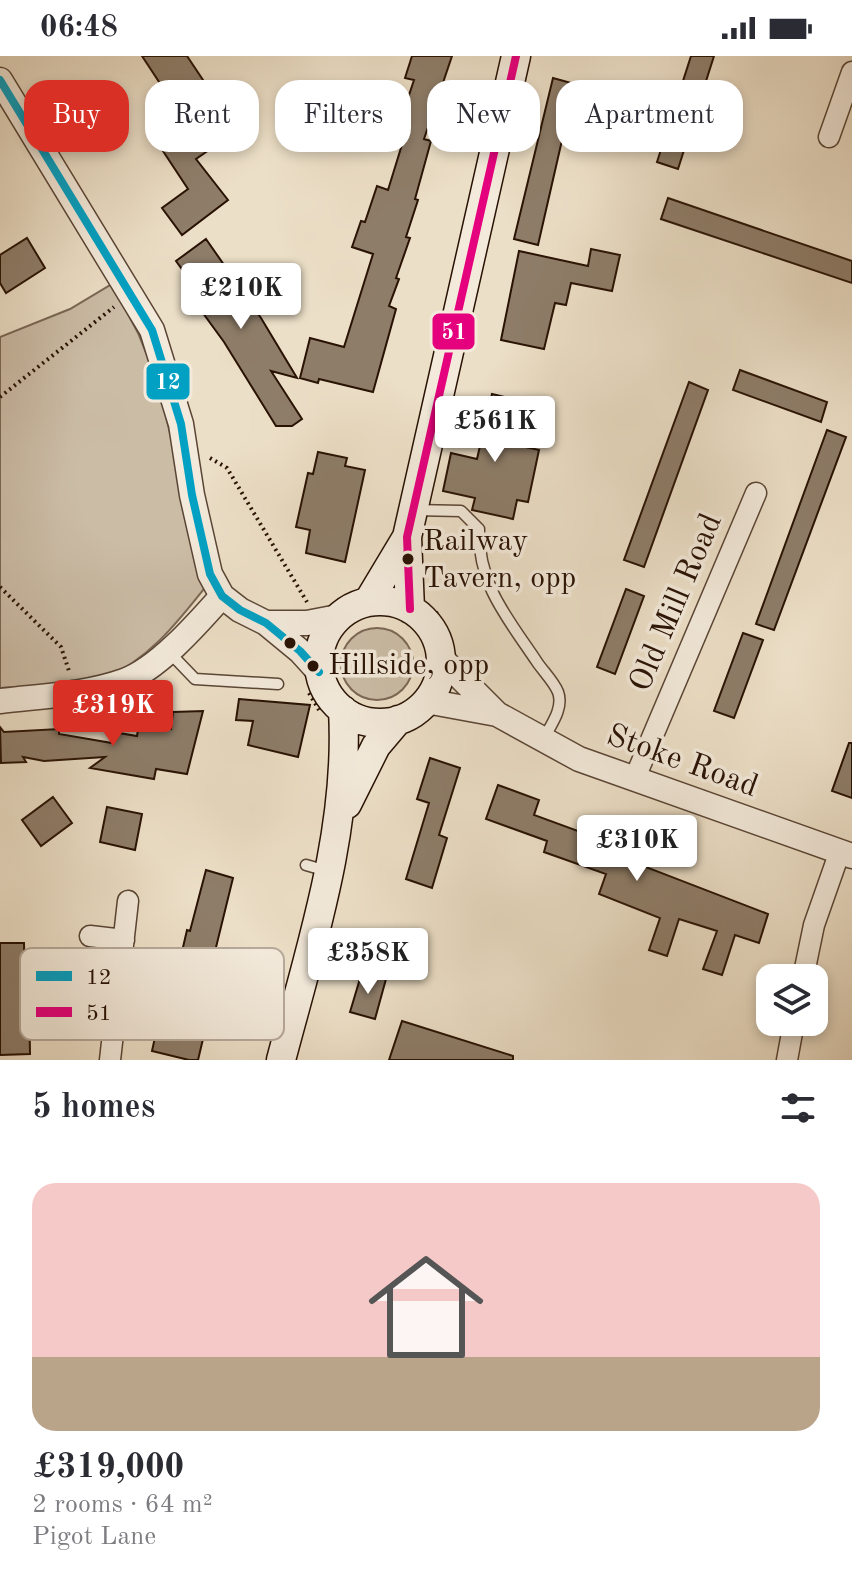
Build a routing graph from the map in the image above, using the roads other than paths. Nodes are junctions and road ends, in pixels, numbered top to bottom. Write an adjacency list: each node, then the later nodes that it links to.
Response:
1 (516, 56): 6 (main road)
2 (852, 72): 4 (street)
3 (0, 80): 7 (street)
4 (829, 137)
5 (756, 493): 22 (street, Old Mill Road)
6 (410, 523): 8 (main road); 9 (main road); 21 (lane)
7 (222, 596): 11 (street); 13 (street)
8 (368, 602): 9 (main road); 10 (main road)
9 (420, 605): 12 (main road)
10 (324, 613): 11 (street); 14 (main road)
11 (266, 623): 14 (street)
12 (447, 651): 17 (main road); 19 (street, Stoke Road)
13 (169, 652): 15 (lane); 16 (street)
14 (319, 672): 18 (main road)
15 (278, 684)
16 (0, 701)
17 (426, 701): 19 (street, Stoke Road); 20 (main road)
18 (343, 710): 20 (main road); 23 (main road)
19 (497, 714): 21 (street, Stoke Road)
20 (398, 720): 23 (main road)
21 (543, 741): 22 (street, Stoke Road)
22 (634, 780): 24 (street, Stoke Road)
23 (336, 826): 33 (main road)
24 (846, 854): 29 (street)
25 (128, 901): 27 (street)
26 (90, 936): 27 (street)
27 (124, 940): 28 (street)
28 (123, 948)
29 (806, 964)
30 (791, 1036): 34 (street)
31 (112, 1040): 32 (street)
32 (110, 1060)
33 (281, 1060)
34 (787, 1060)

